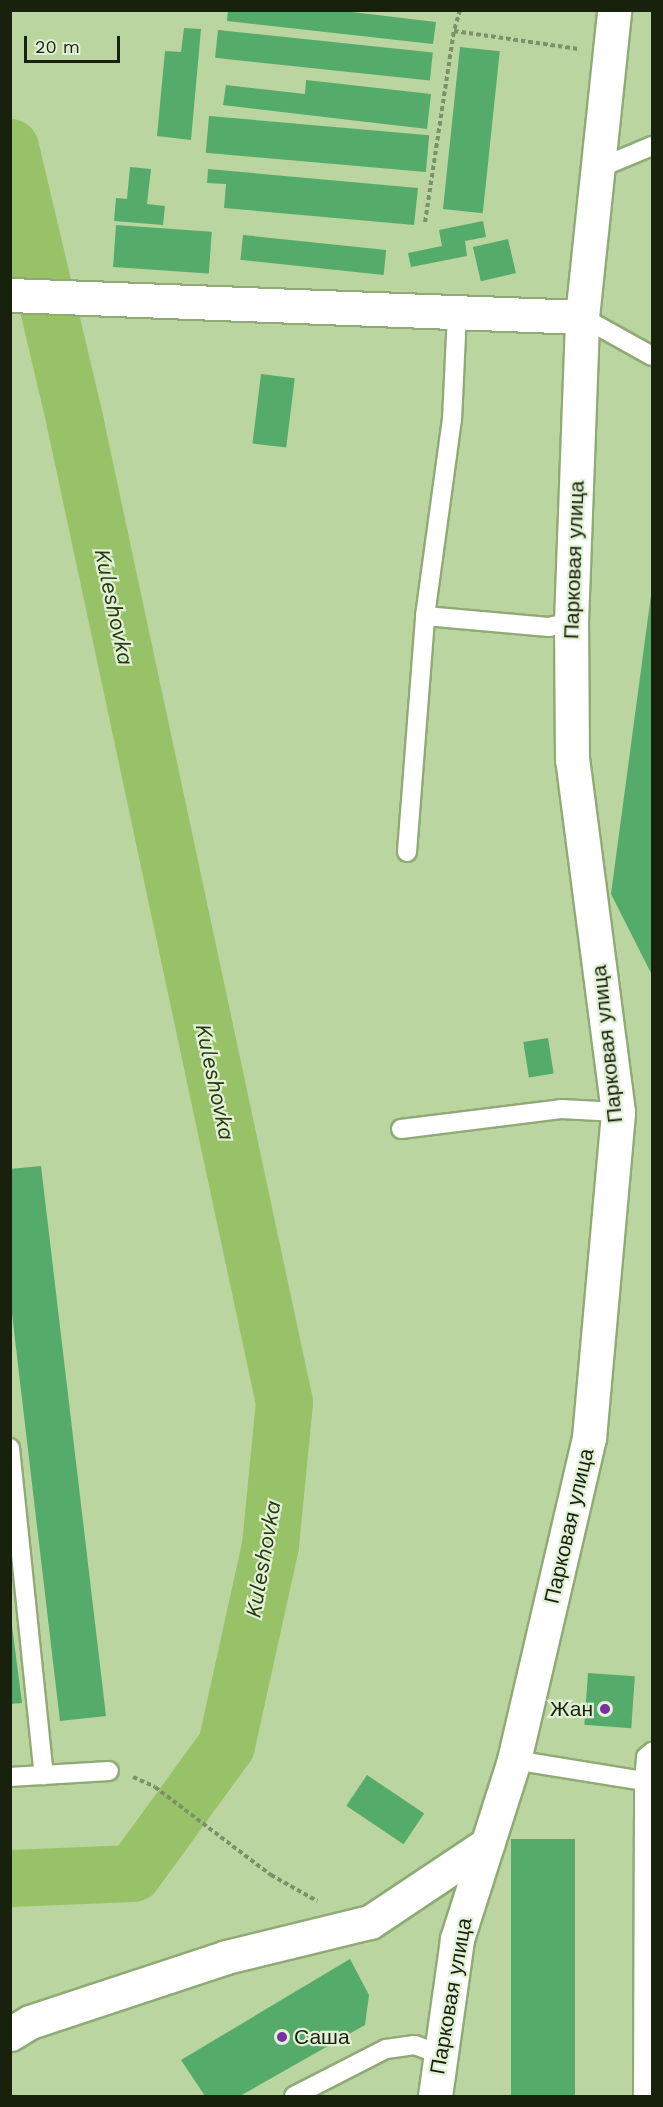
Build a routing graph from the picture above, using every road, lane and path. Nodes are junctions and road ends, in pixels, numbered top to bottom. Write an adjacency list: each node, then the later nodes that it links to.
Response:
1 (460, 10): 3 (path)
2 (614, 10): 4 (street, Парковая улица)
3 (454, 31): 4 (path); 7 (path)
4 (610, 55): 6 (street, Парковая улица)
5 (652, 146): 6 (lane)
6 (597, 169): 10 (street, Парковая улица)
7 (425, 222)
8 (10, 296): 9 (street)
9 (457, 312): 10 (street); 12 (lane)
10 (582, 317): 11 (lane); 13 (street, Парковая улица)
11 (652, 356)
12 (425, 616): 13 (lane); 14 (lane)
13 (571, 622): 15 (street, Парковая улица)
14 (407, 852)
15 (618, 1112): 16 (lane); 19 (street, Парковая улица)
16 (401, 1129)
17 (10, 1448): 21 (lane)
18 (652, 1752): 24 (lane)
19 (514, 1760): 24 (lane); 25 (street, Парковая улица)
20 (109, 1771): 21 (lane)
21 (44, 1775): 22 (lane)
22 (10, 1777)
23 (142, 1780): 26 (path)
24 (644, 1781): 31 (lane)
25 (487, 1844): 27 (street); 28 (street, Парковая улица)
26 (250, 1861)
27 (10, 2034)
28 (438, 2054): 29 (lane); 30 (street, Парковая улица)
29 (294, 2097)
30 (435, 2097)
31 (643, 2097)

